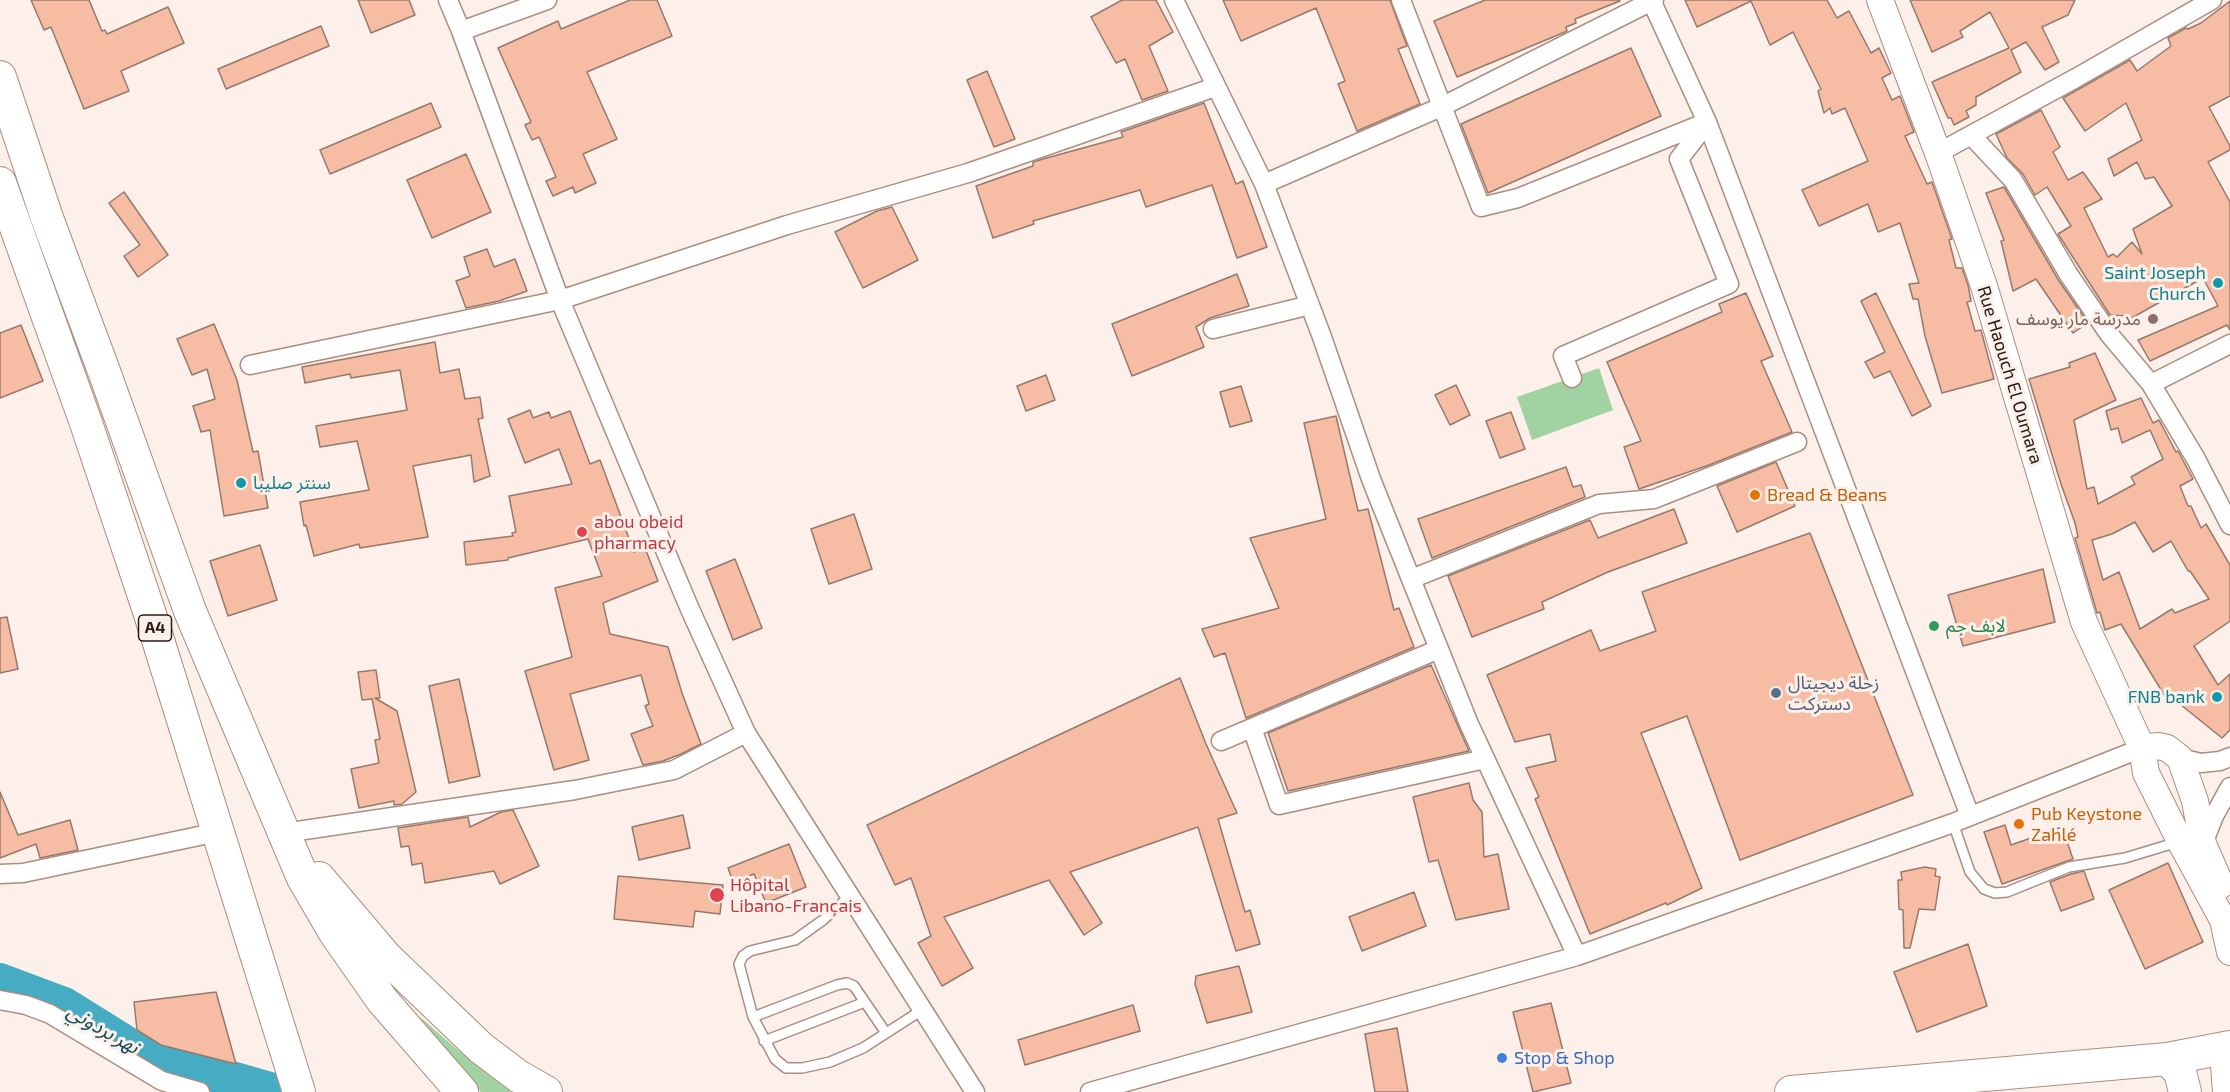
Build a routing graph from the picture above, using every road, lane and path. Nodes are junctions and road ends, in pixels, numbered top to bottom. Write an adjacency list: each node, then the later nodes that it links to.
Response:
1 (447, 0): 8 (street)
2 (547, 0): 8 (street)
3 (1174, 0): 10 (street)
4 (1401, 0): 11 (street)
5 (1652, 0): 11 (street); 12 (street)
6 (1880, 0): 14 (main road, Rue Haouch El Oumara)
7 (2211, 0): 13 (street)
8 (461, 31): 17 (street)
9 (0, 77): 39 (highway, A4)
10 (1215, 87): 16 (street); 17 (street)
11 (1440, 107): 12 (street); 16 (street)
12 (1707, 122): 22 (street); 37 (street)
13 (1971, 135): 14 (street); 23 (street)
14 (1938, 153): 31 (main road, Rue Haouch El Oumara)
15 (0, 183): 38 (highway, A4)
16 (1264, 184): 18 (street)
17 (560, 300): 21 (street); 29 (street)
18 (1310, 305): 19 (street); 26 (street)
19 (1213, 329)
20 (2230, 344): 23 (street)
21 (250, 365)
22 (1572, 378)
23 (2151, 384): 25 (street)
24 (1797, 442): 26 (street)
25 (2230, 525)
26 (1411, 579): 27 (street)
27 (1439, 649): 28 (street); 33 (street)
28 (1252, 728): 30 (street); 33 (street)
29 (746, 733): 39 (street); 42 (street)
30 (1221, 741)
31 (2142, 748): 32 (main road); 37 (street); 40 (main road, Rue Haouch El Oumara)
32 (2180, 758): 34 (street); 40 (main road, Rue Haouch El Oumara)
33 (1485, 759): 45 (street)
34 (2221, 760): 35 (street)
35 (2230, 780)
36 (2230, 787): 40 (street)
37 (1962, 819): 40 (lane); 45 (street)
38 (218, 832): 41 (street); 55 (highway, A4)
39 (288, 843): 57 (highway, A4); 58 (highway)
40 (2191, 843): 43 (main road, Rue Haouch El Oumara); 44 (main road, Rue Haouch El Oumara)
41 (0, 874)
42 (851, 895): 48 (street); 49 (lane)
43 (2230, 899)
44 (2230, 952)
45 (1577, 956): 60 (street)
46 (0, 1000): 56 (street)
47 (865, 1002): 49 (lane); 50 (lane); 51 (lane)
48 (922, 1010): 50 (lane); 59 (street)
49 (753, 1017): 51 (lane)
50 (886, 1033): 51 (lane)
51 (764, 1041)
52 (2230, 1047): 54 (highway)
53 (2230, 1053): 63 (highway)
54 (2167, 1059): 61 (highway); 62 (highway)
55 (295, 1080)
56 (200, 1092)
57 (462, 1092)
58 (546, 1092)
59 (975, 1092)
60 (1090, 1092)
61 (1791, 1092)
62 (2185, 1092)
63 (2229, 1092)

